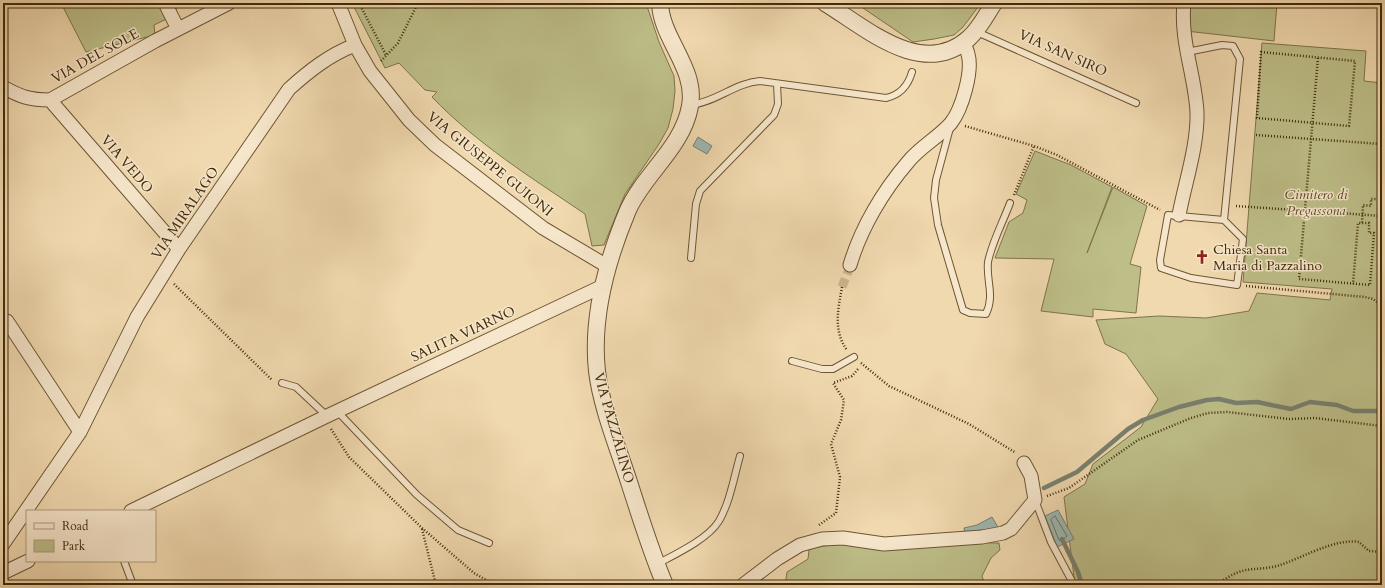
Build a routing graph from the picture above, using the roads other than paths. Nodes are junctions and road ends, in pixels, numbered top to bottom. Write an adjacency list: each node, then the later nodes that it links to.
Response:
1 (165, 3): 8 (street)
2 (228, 3): 8 (street, VIA DEL SOLE)
3 (338, 3): 11 (street, VIA GIUSEPPE GUIONI)
4 (660, 3): 18 (street)
5 (825, 3): 10 (street)
6 (994, 3): 9 (street)
7 (1184, 3): 12 (street)
8 (178, 29): 16 (street, VIA DEL SOLE)
9 (976, 31): 10 (street); 17 (lane, VIA SAN SIRO)
10 (964, 42): 19 (street)
11 (355, 45): 23 (street, VIA MIRALAGO); 26 (street, VIA GIUSEPPE GUIONI)
12 (1187, 52): 21 (street); 22 (lane)
13 (912, 72): 14 (lane)
14 (777, 84): 18 (lane); 24 (lane)
15 (3, 87): 16 (street, VIA DEL SOLE)
16 (50, 100): 23 (street, VIA VEDO)
17 (1136, 103)
18 (690, 105): 26 (street, VIA PAZZALINO)
19 (951, 123): 20 (lane); 25 (street)
20 (1010, 203)
21 (1173, 215): 22 (lane); 22 (lane)
22 (1224, 220)
23 (179, 248): 33 (street, VIA MIRALAGO)
24 (691, 258)
25 (850, 265)
26 (607, 266): 27 (street, VIA PAZZALINO)
27 (603, 286): 32 (street, SALITA VIARNO); 44 (street, VIA PAZZALINO)
28 (7, 321): 33 (street)
29 (854, 357): 30 (lane)
30 (792, 361)
31 (282, 383): 32 (lane)
32 (329, 415): 38 (street, SALITA VIARNO); 40 (lane)
33 (80, 432): 37 (street, VIA MIRALAGO)
34 (740, 456): 44 (lane)
35 (1024, 463): 36 (street)
36 (1035, 500): 48 (street); 49 (lane)
37 (26, 510)
38 (133, 510)
39 (26, 511): 41 (street, VIA MIRALAGO)
40 (489, 543)
41 (3, 544)
42 (26, 562): 45 (street)
43 (124, 562): 46 (lane)
44 (657, 564): 47 (street, VIA PAZZALINO)
45 (3, 573)
46 (133, 585)
47 (665, 585)
48 (742, 585)
49 (1074, 585)

